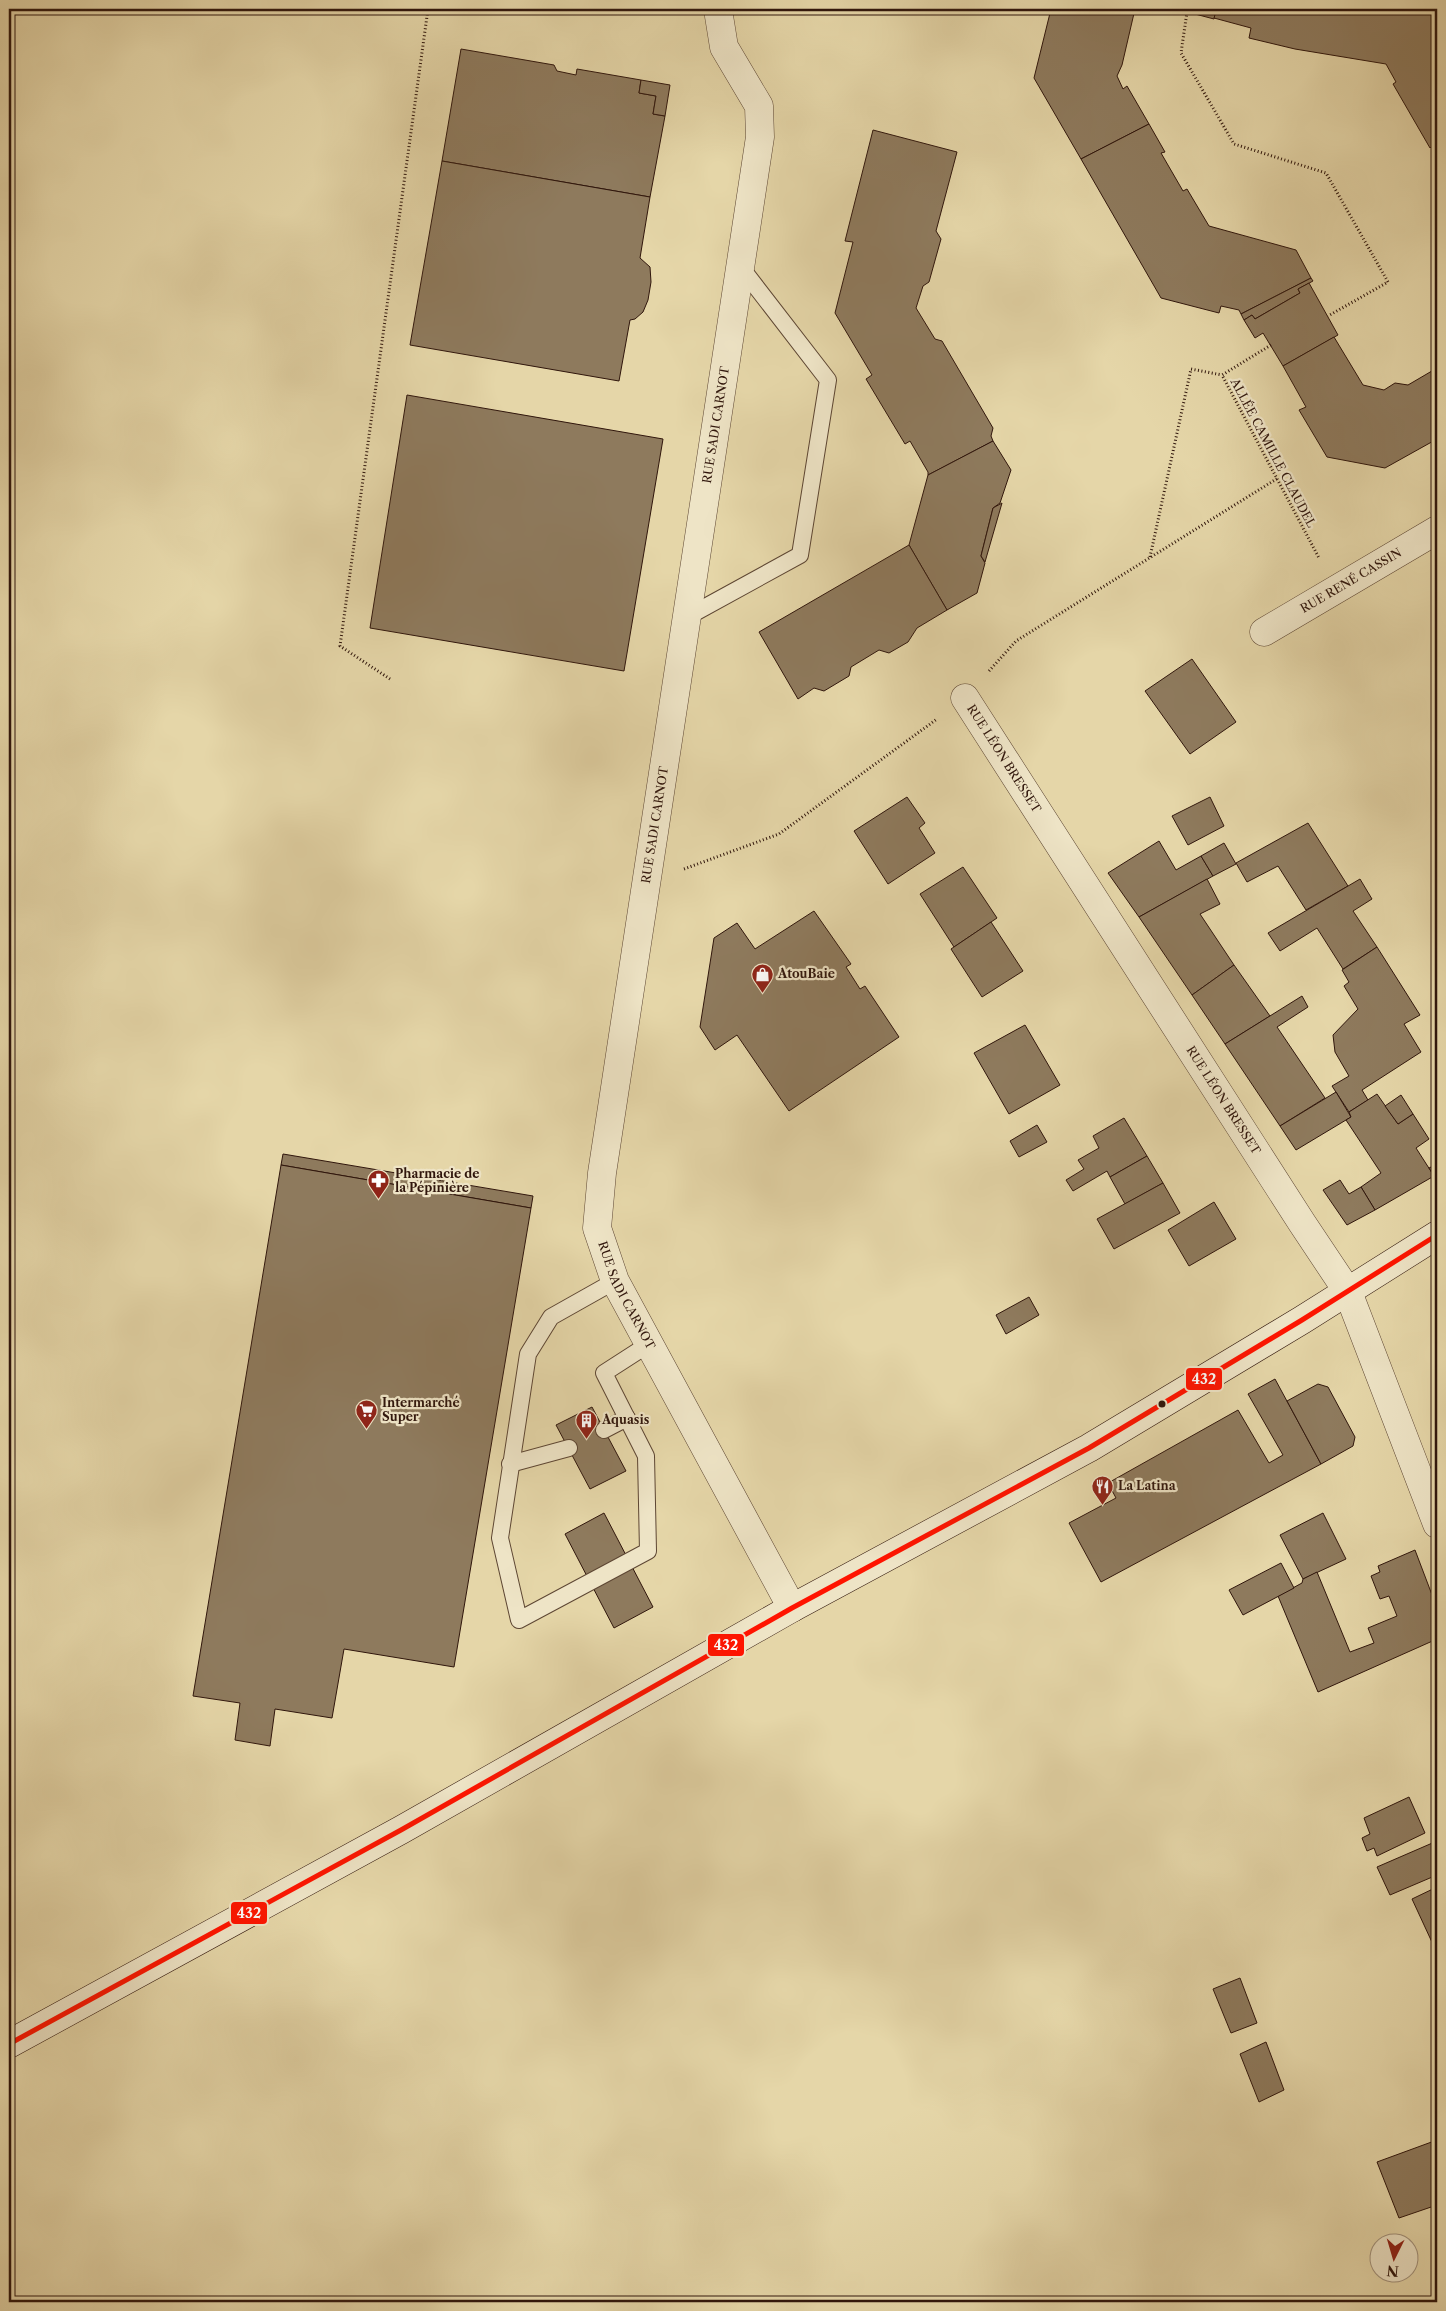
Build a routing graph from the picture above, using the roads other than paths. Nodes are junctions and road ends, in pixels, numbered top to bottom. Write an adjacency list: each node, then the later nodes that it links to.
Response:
1 (720, 9): 2 (street, RUE SADI CARNOT)
2 (740, 266): 4 (street, RUE SADI CARNOT); 4 (lane)
3 (1437, 530): 5 (street, RUE RENÉ CASSIN)
4 (687, 617): 8 (street, RUE SADI CARNOT)
5 (1264, 632)
6 (965, 698): 9 (street, RUE LÉON BRESSET)
7 (1437, 1234): 9 (street)
8 (615, 1281): 10 (street, RUE SADI CARNOT); 14 (lane)
9 (1348, 1292): 15 (street, RUE LÉON BRESSET); 16 (street)
10 (649, 1344): 11 (lane); 16 (street, RUE SADI CARNOT)
11 (626, 1418): 12 (lane); 14 (lane)
12 (604, 1430)
13 (569, 1448): 14 (lane)
14 (510, 1464)
15 (1437, 1524)
16 (792, 1608): 17 (street)
17 (9, 2044)

